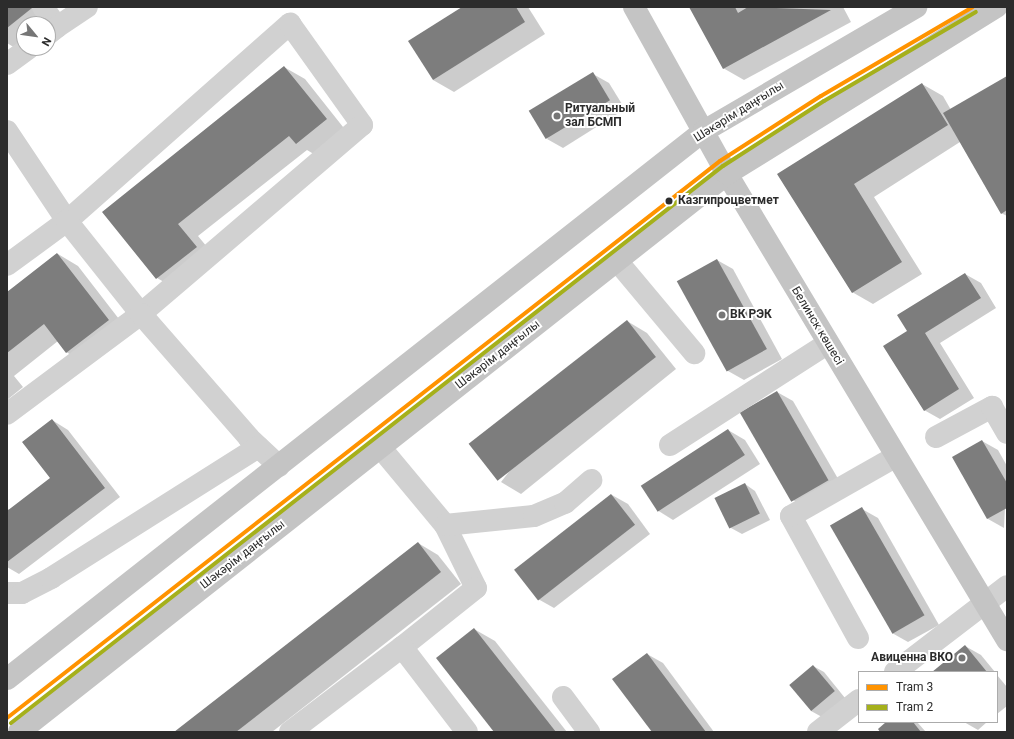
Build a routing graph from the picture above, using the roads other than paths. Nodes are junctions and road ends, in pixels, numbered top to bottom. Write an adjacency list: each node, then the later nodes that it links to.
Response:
1 (87, 7): 5 (street)
2 (634, 7): 9 (main road, Белинск көшесі)
3 (916, 7): 9 (main road, Шәкәрім даңғылы)
4 (996, 7): 10 (main road, Шәкәрім даңғылы)
5 (56, 29)
6 (18, 56): 7 (street)
7 (7, 64)
8 (7, 131): 11 (street)
9 (704, 131): 10 (main road, Белинск көшесі); 24 (main road, Шәкәрім даңғылы)
10 (727, 174): 12 (main road, Шәкәрім даңғылы); 15 (main road, Белинск көшесі)
11 (67, 221): 13 (street); 14 (street); 14 (street)
12 (618, 262): 16 (street); 22 (main road, Шәкәрім даңғылы)
13 (7, 265)
14 (141, 314): 17 (street); 21 (street)
15 (828, 343): 20 (street); 23 (main road, Белинск көшесі)
16 (694, 353)
17 (7, 414)
18 (1007, 433): 19 (street)
19 (936, 437)
20 (670, 445)
21 (258, 447): 24 (street); 28 (street)
22 (380, 447): 26 (street); 37 (main road, Шәкәрім даңғылы)
23 (895, 457): 29 (main road, Белинск көшесі); 30 (street)
24 (279, 466): 34 (main road, Шәкәрім даңғылы)
25 (591, 480): 26 (street)
26 (445, 526): 32 (street)
27 (1007, 586): 29 (street)
28 (7, 594)
29 (983, 604): 31 (main road, Белинск көшесі); 33 (street)
30 (858, 638)
31 (1007, 640)
32 (402, 647): 38 (street); 39 (street)
33 (896, 671)
34 (7, 679)
35 (563, 697): 40 (street)
36 (858, 701): 41 (street)
37 (19, 732)
38 (290, 732)
39 (467, 732)
40 (588, 732)
41 (818, 732)

